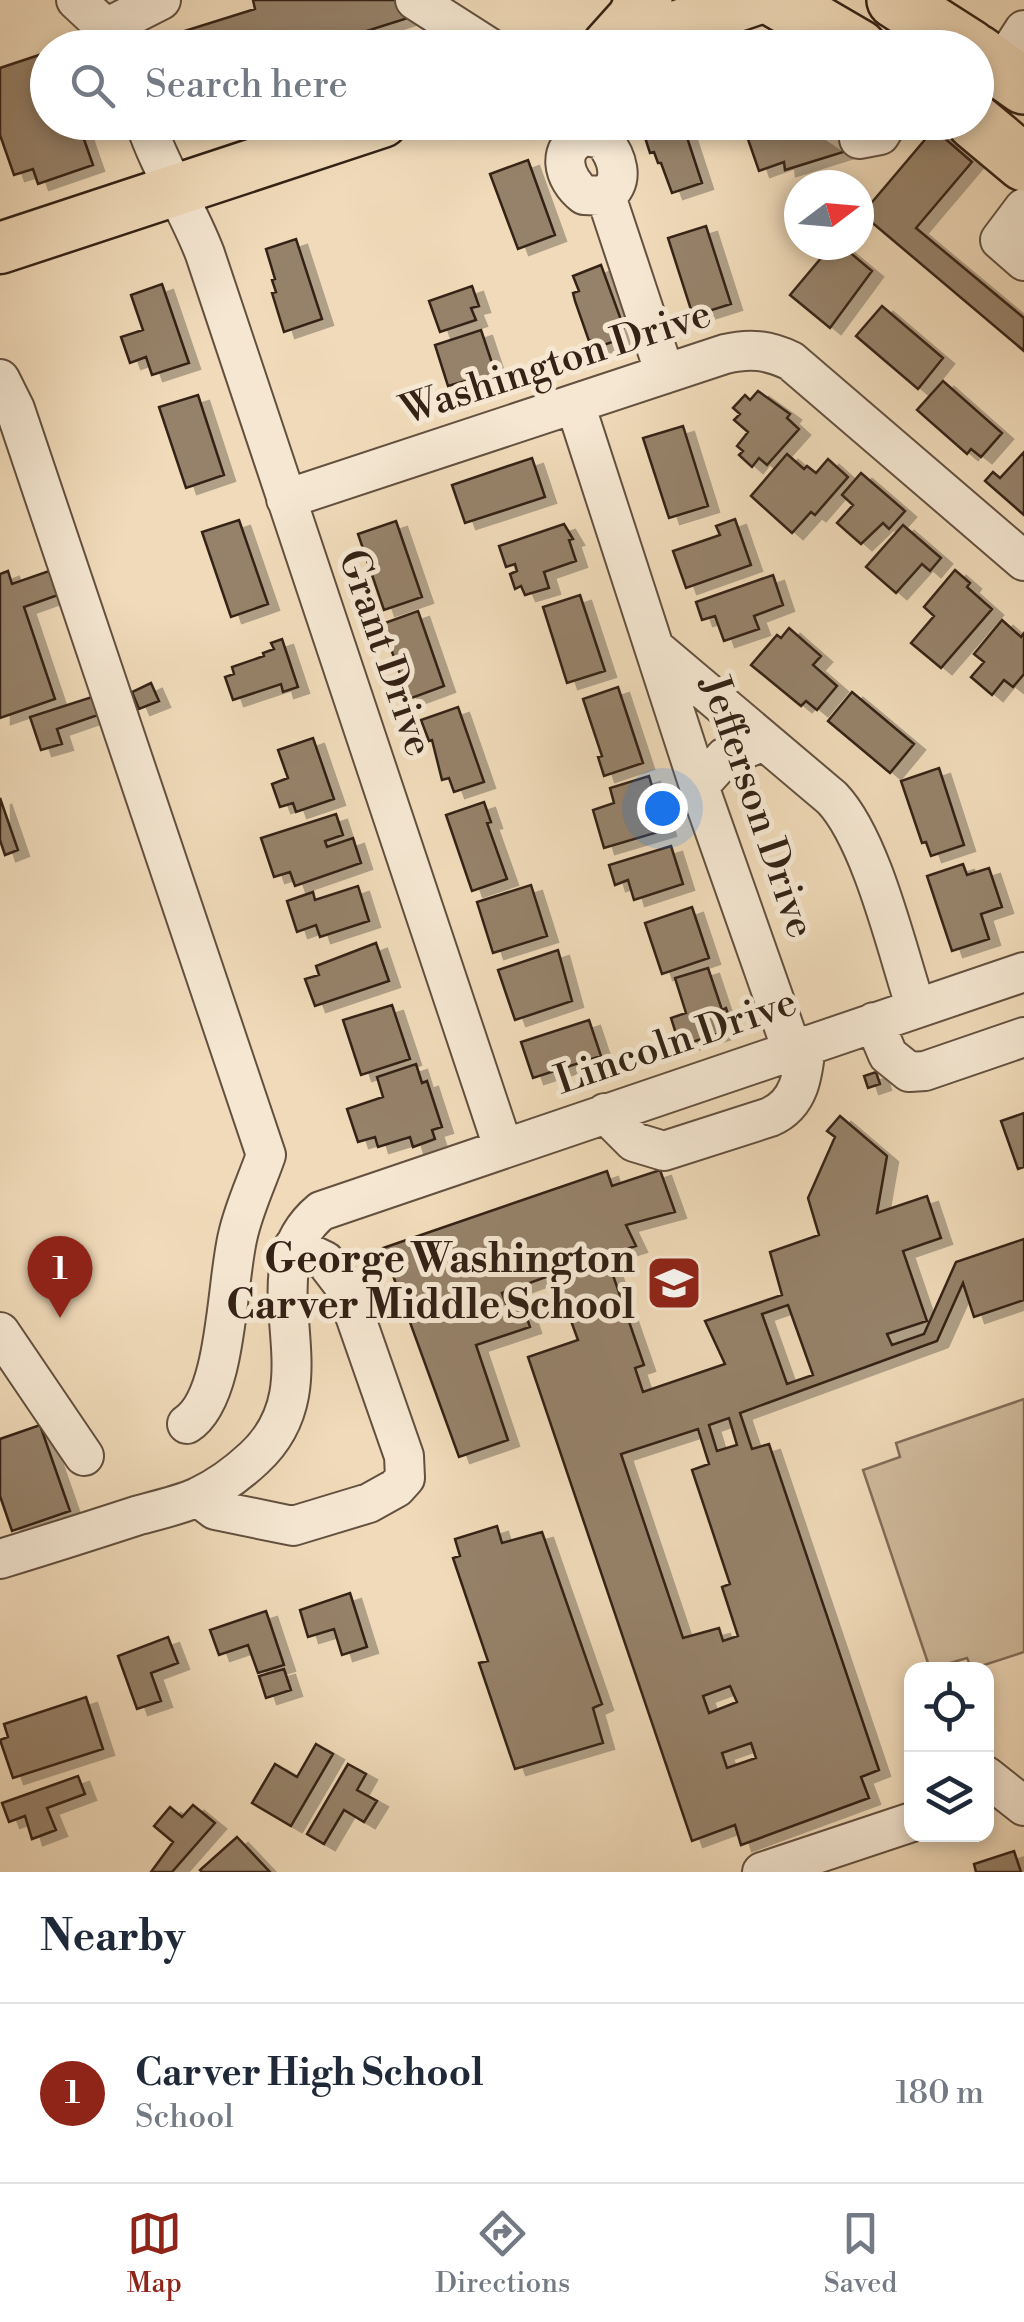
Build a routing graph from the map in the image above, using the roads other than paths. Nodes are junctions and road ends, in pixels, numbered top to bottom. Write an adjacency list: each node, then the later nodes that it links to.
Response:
1 (76, 0): 9 (street)
2 (162, 0): 10 (street)
3 (415, 0): 11 (street)
4 (754, 0): 12 (main road)
5 (777, 0): 13 (highway)
6 (895, 0): 14 (highway)
7 (1009, 0): 8 (street)
8 (1024, 16)
9 (104, 30)
10 (122, 30)
11 (462, 30)
12 (651, 30)
13 (821, 30)
14 (950, 30)
15 (994, 138): 18 (highway)
16 (151, 140): 19 (street, Grant Drive)
17 (327, 140): 19 (main road)
18 (1024, 162)
19 (176, 189): 22 (main road); 27 (street, Grant Drive)
20 (606, 196): 24 (street)
21 (1024, 208): 23 (street)
22 (0, 248)
23 (1024, 260)
24 (665, 374): 26 (street, Washington Drive); 28 (street, Washington Drive)
25 (0, 378): 41 (street)
26 (575, 404): 27 (street, Washington Drive); 29 (street, Jefferson Drive)
27 (286, 499): 38 (street, Grant Drive)
28 (1024, 562)
29 (657, 650): 30 (street, Jefferson Drive); 31 (street, Jefferson Drive)
30 (764, 741): 31 (street); 33 (street, Jefferson Drive)
31 (699, 786): 36 (street, Jefferson Drive)
32 (1024, 972): 33 (street, Lincoln Drive)
33 (916, 1008): 34 (street, Lincoln Drive)
34 (874, 1022): 35 (street); 36 (street, Lincoln Drive)
35 (1024, 1037)
36 (799, 1048): 37 (street, Lincoln Drive); 37 (street)
37 (605, 1113): 38 (street, Lincoln Drive)
38 (503, 1147): 39 (street, Lincoln Drive)
39 (294, 1246): 43 (street); 43 (street)
40 (0, 1332): 42 (street)
41 (187, 1424)
42 (84, 1456)
43 (198, 1497): 44 (street)
44 (0, 1560)
45 (994, 1766): 46 (street)
46 (1024, 1767)
47 (994, 1782): 48 (street)
48 (1024, 1806)
49 (904, 1825): 50 (street)
50 (762, 1872)

